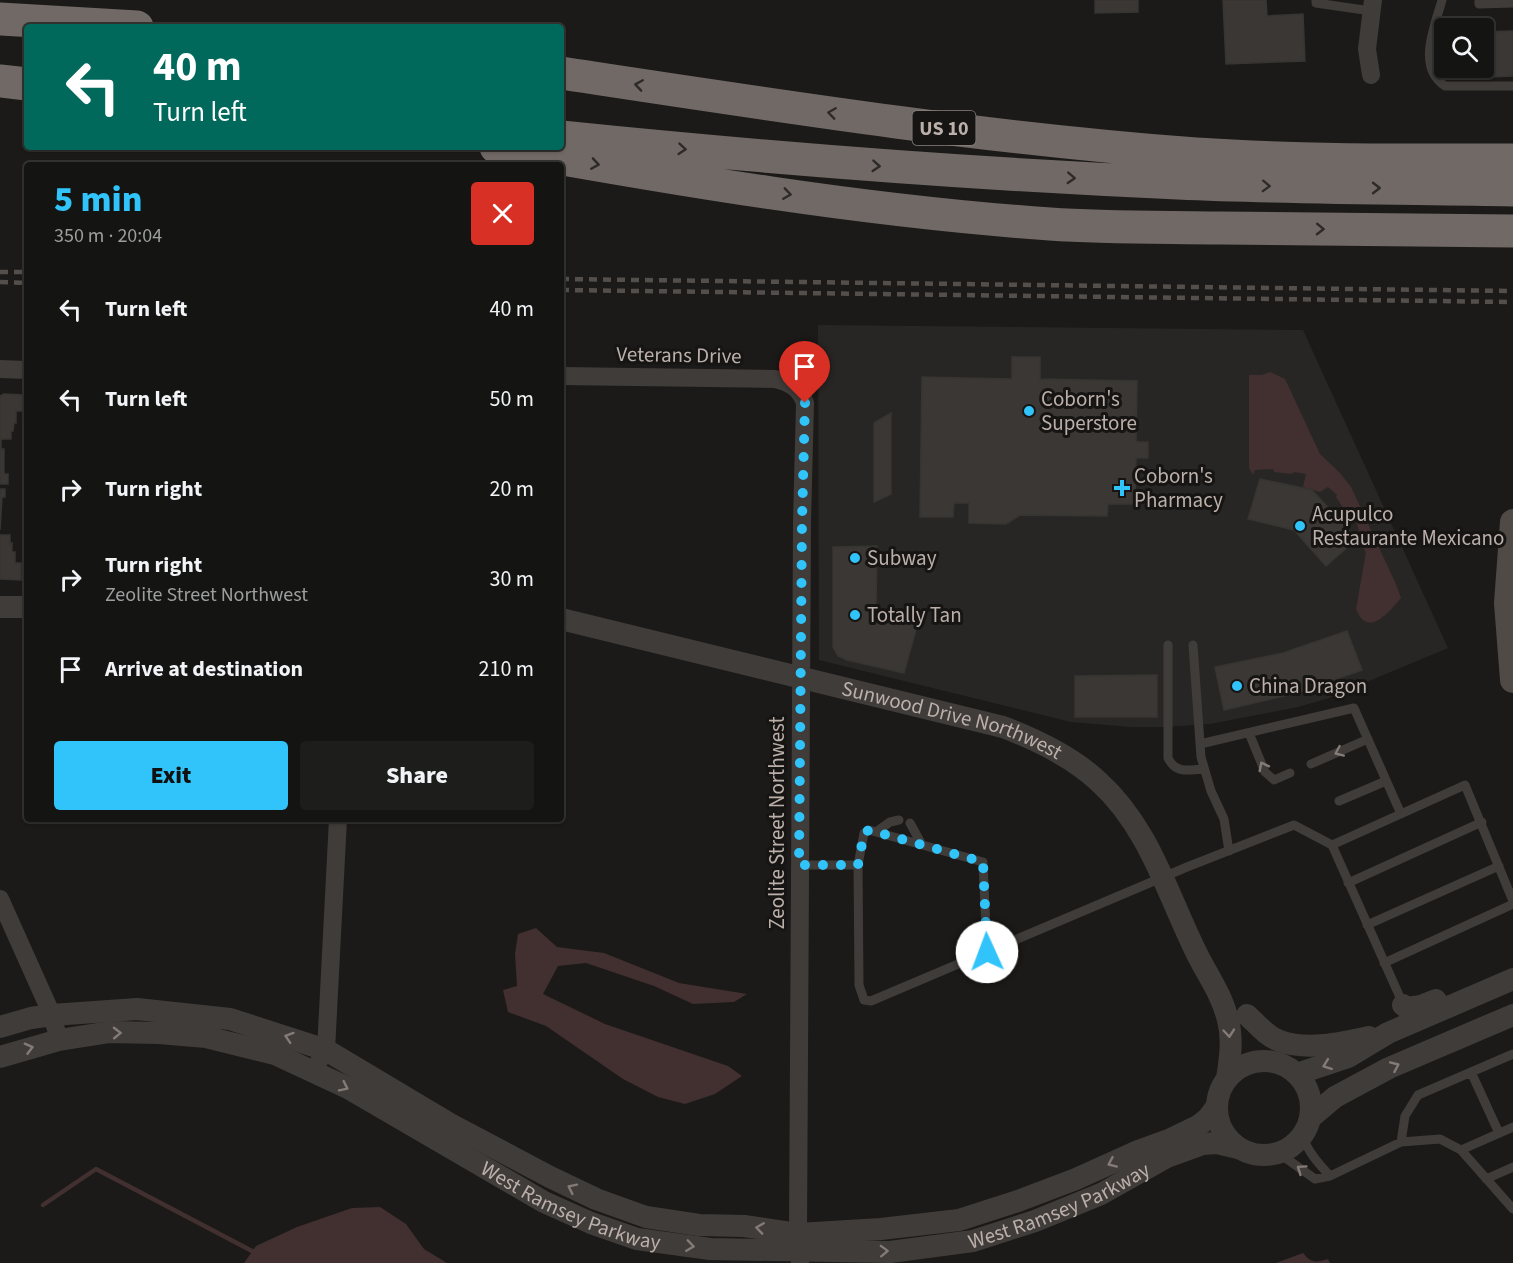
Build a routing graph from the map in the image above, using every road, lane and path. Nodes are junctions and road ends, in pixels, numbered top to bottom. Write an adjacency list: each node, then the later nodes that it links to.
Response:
1 (1316, 0): 5 (lane)
2 (1442, 0): 12 (lane)
3 (1479, 0): 4 (lane)
4 (1513, 3)
5 (1372, 6): 9 (street)
6 (0, 19): 7 (highway)
7 (86, 24)
8 (564, 73): 13 (highway, US 10, one-way to 8)
9 (1371, 75)
10 (0, 81): 11 (highway)
11 (24, 84)
12 (1513, 86)
13 (882, 120): 15 (highway); 17 (highway, US 10)
14 (564, 137): 18 (highway, US 10, one-way to 18)
15 (1513, 147)
16 (514, 150): 19 (highway, one-way to 19)
17 (1513, 160)
18 (1513, 190)
19 (1513, 231)
20 (0, 369): 21 (street)
21 (24, 370)
22 (564, 376): 23 (street, Veterans Drive)
23 (794, 386): 30 (street, Zeolite Street Northwest)
24 (1513, 522): 31 (main road)
25 (0, 607): 26 (street)
26 (24, 608)
27 (564, 620): 30 (street, Sunwood Drive Northwest)
28 (1168, 645): 36 (lane)
29 (1193, 645): 34 (lane)
30 (801, 679): 49 (street, Zeolite Street Northwest); 52 (street, Sunwood Drive Northwest)
31 (1513, 680)
32 (1249, 733): 33 (lane); 34 (lane); 37 (lane, one-way to 32)
33 (1368, 739): 35 (lane, one-way to 35); 38 (lane)
34 (1200, 744): 36 (lane)
35 (1311, 764)
36 (1204, 769): 48 (lane)
37 (1290, 773)
38 (1386, 781): 39 (lane); 40 (lane)
39 (1339, 801)
40 (1401, 814): 43 (lane); 47 (lane)
41 (899, 820): 45 (lane)
42 (338, 822): 67 (street)
43 (1482, 822): 51 (lane); 53 (lane)
44 (910, 823): 46 (lane)
45 (876, 832): 46 (lane); 50 (lane)
46 (922, 845): 57 (lane)
47 (1332, 845): 48 (lane); 53 (lane)
48 (1229, 850): 52 (lane)
49 (799, 865): 50 (lane); 86 (street, Zeolite Street Northwest)
50 (858, 865): 57 (lane)
51 (1499, 866): 54 (lane); 56 (lane)
52 (1164, 878): 57 (lane); 60 (street, Sunwood Drive Northwest)
53 (1348, 883): 56 (lane)
54 (1513, 903): 58 (lane)
55 (1, 906): 61 (street)
56 (1367, 925): 58 (lane)
57 (987, 952)
58 (1384, 963): 64 (lane)
59 (1508, 981): 64 (street)
60 (1217, 988): 62 (street); 73 (street, one-way to 73)
61 (52, 1015): 65 (street, West Ramsey Parkway); 66 (street); 67 (street, West Ramsey Parkway, one-way to 61)
62 (1247, 1015): 64 (street); 70 (street)
63 (1513, 1015): 75 (street, one-way to 63)
64 (1399, 1021): 70 (street, one-way to 70)
65 (0, 1027)
66 (59, 1040): 69 (street, West Ramsey Parkway, one-way to 66); 71 (street, West Ramsey Parkway, one-way to 71)
67 (326, 1050): 71 (street); 86 (street, West Ramsey Parkway, one-way to 67)
68 (1513, 1054): 72 (lane)
69 (0, 1058)
70 (1289, 1070): 73 (street); 75 (street)
71 (312, 1072): 86 (street, West Ramsey Parkway, one-way to 86)
72 (1471, 1072): 77 (lane); 78 (lane)
73 (1227, 1079): 74 (street)
74 (1216, 1106): 79 (street); 86 (street, West Ramsey Parkway, one-way to 86)
75 (1306, 1126): 81 (street); 83 (lane)
76 (1513, 1127): 77 (lane)
77 (1499, 1133): 80 (lane)
78 (1401, 1142): 80 (lane); 83 (lane)
79 (1238, 1148): 81 (street); 86 (street, West Ramsey Parkway, one-way to 79)
80 (1461, 1150): 84 (lane)
81 (1274, 1154): 83 (lane, one-way to 81)
82 (1513, 1167): 84 (lane)
83 (1330, 1176)
84 (1486, 1179): 85 (lane)
85 (1513, 1209)
86 (800, 1249)

